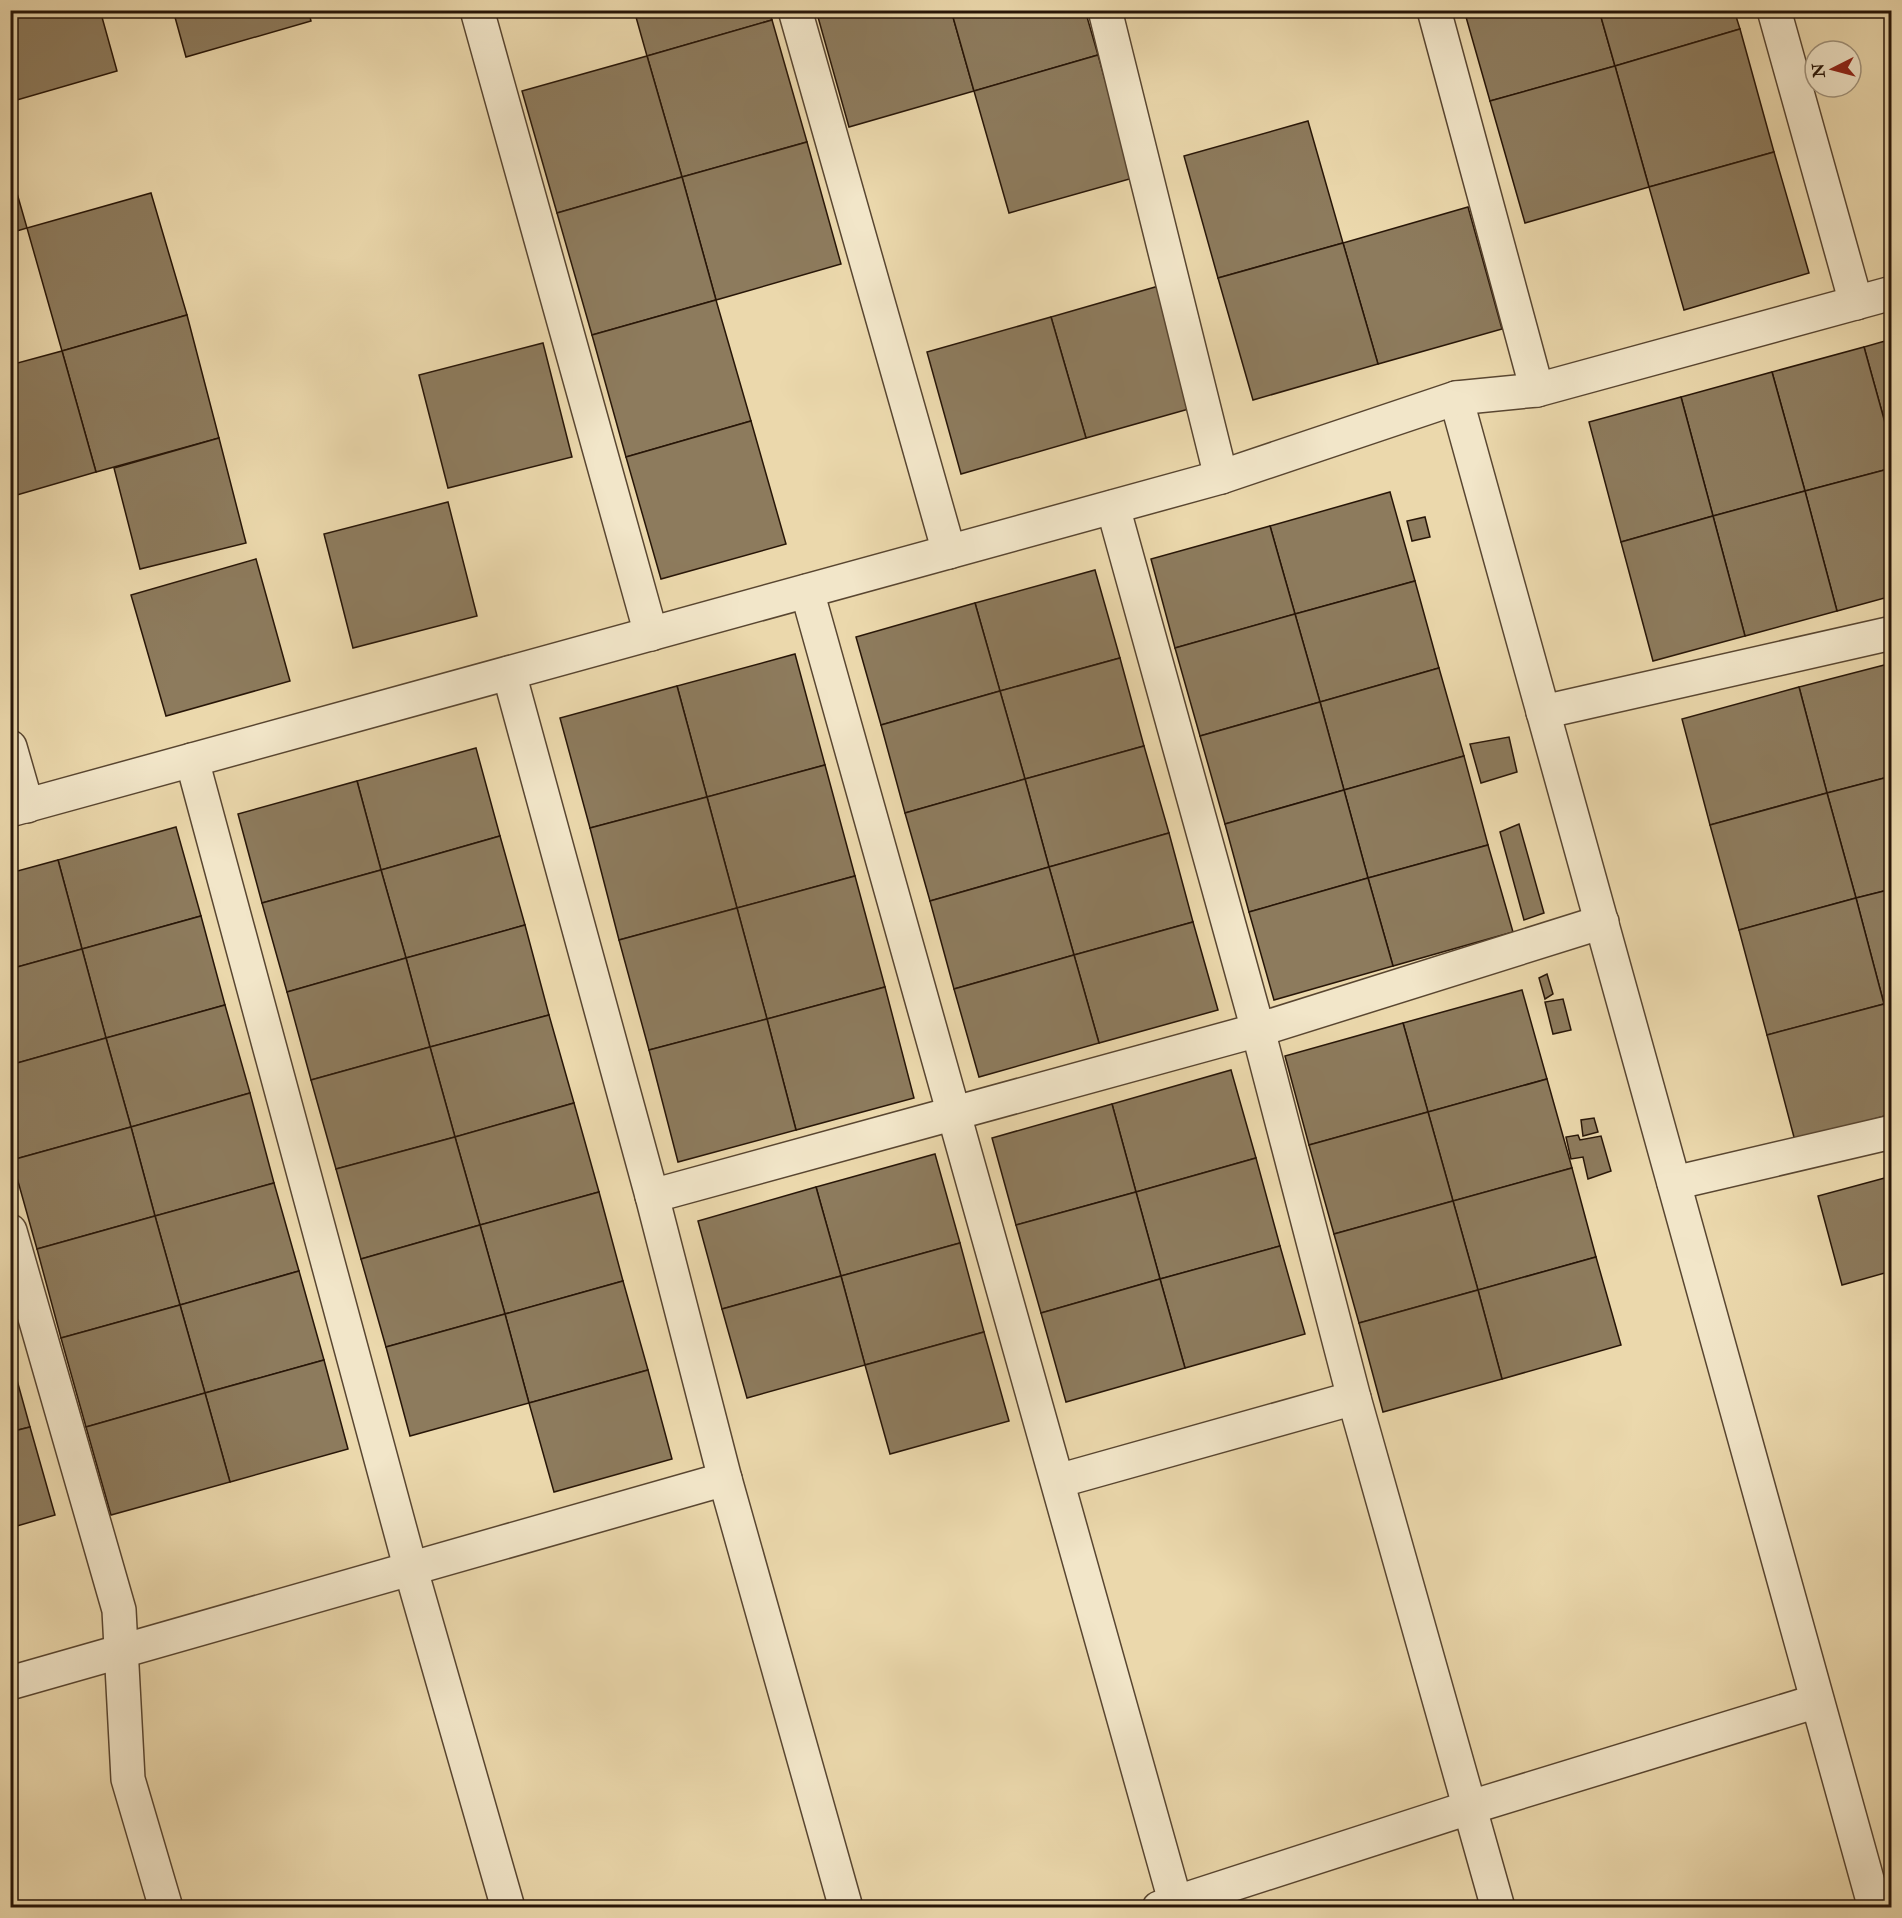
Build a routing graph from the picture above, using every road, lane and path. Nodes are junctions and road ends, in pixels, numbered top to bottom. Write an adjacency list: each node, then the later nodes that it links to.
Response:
1 (477, 10): 15 (street)
2 (795, 10): 12 (street)
3 (1105, 10): 10 (street)
4 (1434, 10): 8 (street)
5 (1774, 10): 7 (street)
6 (1892, 293): 7 (street)
7 (1856, 303): 8 (street)
8 (1538, 390): 9 (street)
9 (1456, 398): 10 (street); 17 (street)
10 (1221, 477): 11 (street)
11 (1113, 507): 12 (street); 22 (street)
12 (949, 552): 13 (street)
13 (807, 591): 15 (street); 23 (street)
14 (1892, 633): 17 (street)
15 (651, 634): 16 (street)
16 (509, 673): 19 (street); 26 (street)
17 (1543, 712): 21 (street)
18 (10, 747): 20 (street)
19 (192, 760): 20 (street); 31 (street)
20 (19, 808)
21 (1602, 922): 22 (street); 25 (street)
22 (1258, 1030): 23 (street); 28 (street)
23 (954, 1113): 26 (street); 30 (street)
24 (1892, 1132): 25 (street)
25 (1674, 1183): 34 (street)
26 (652, 1196): 29 (street)
27 (10, 1231): 32 (street)
28 (1354, 1398): 30 (street); 35 (street)
29 (725, 1479): 31 (street); 39 (street)
30 (1058, 1481): 36 (street)
31 (411, 1570): 32 (street); 38 (street)
32 (121, 1653): 33 (street); 37 (street)
33 (10, 1683)
34 (1817, 1701): 35 (street); 41 (street)
35 (1471, 1807): 36 (street); 40 (street)
36 (1171, 1906)
37 (166, 1908)
38 (508, 1908)
39 (846, 1908)
40 (1498, 1908)
41 (1875, 1908)

